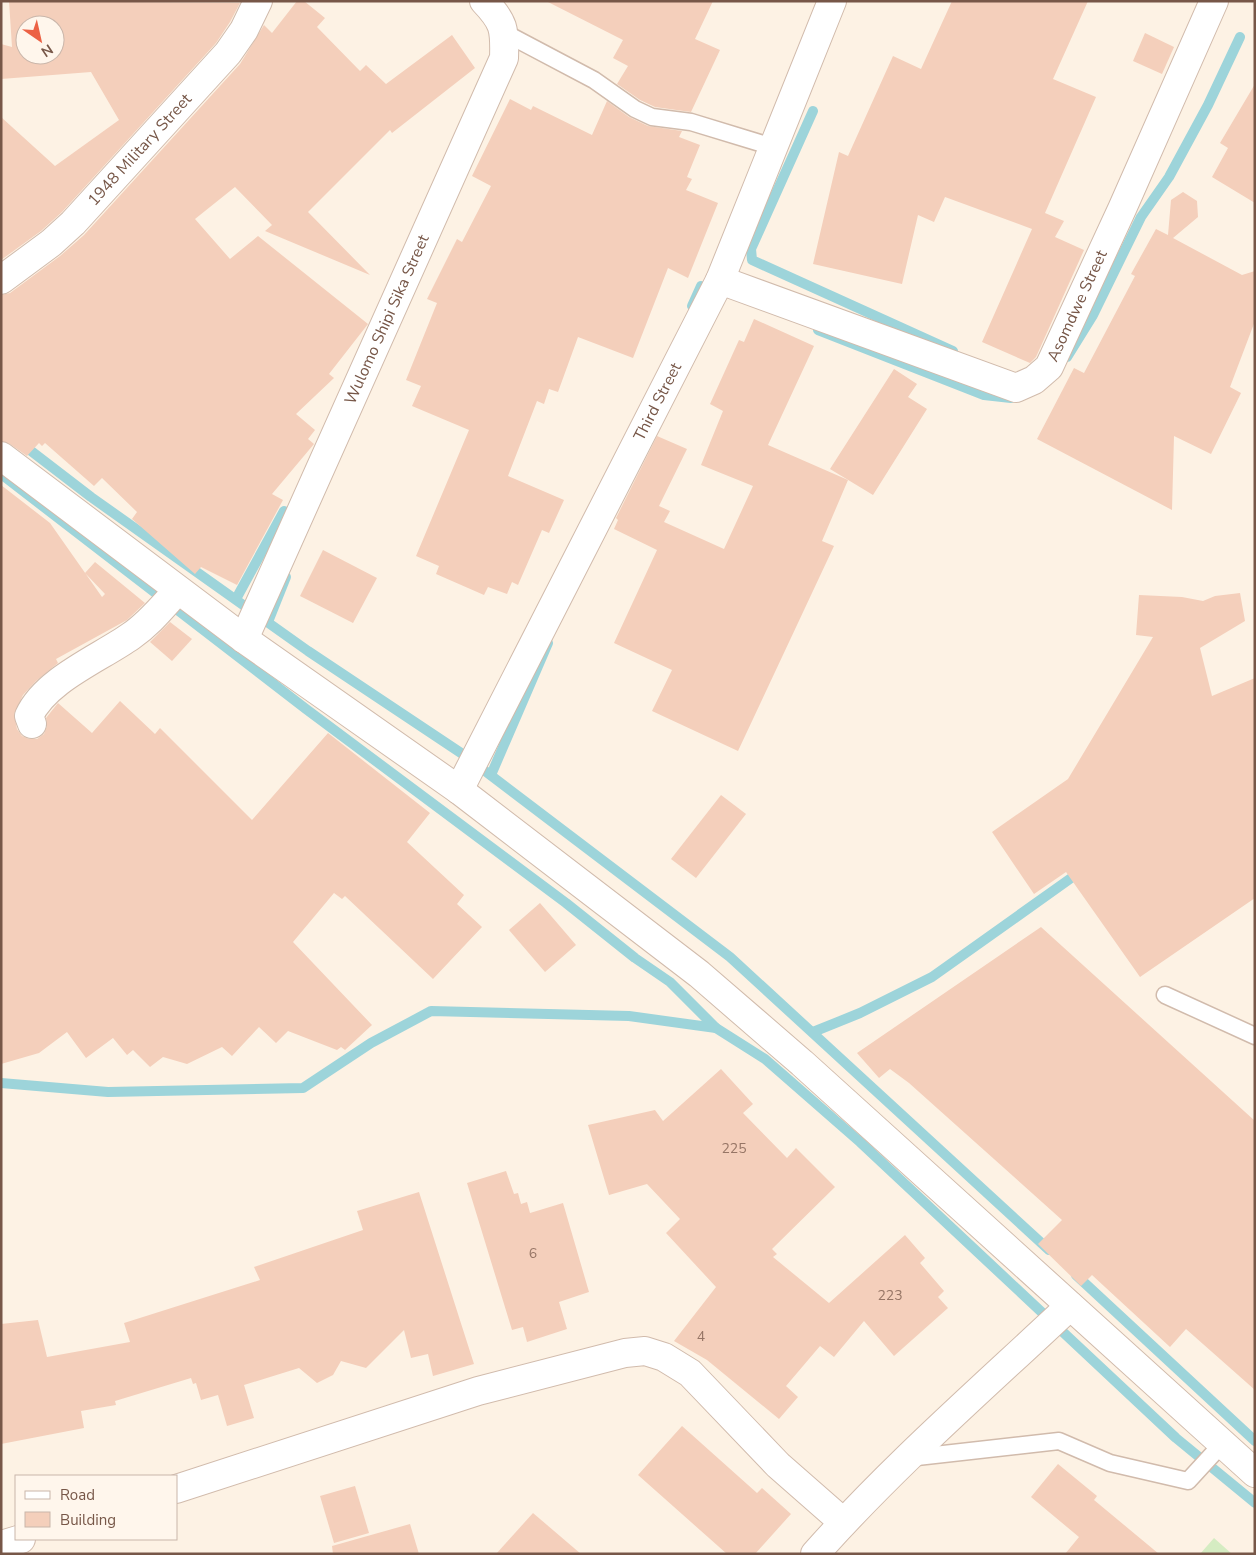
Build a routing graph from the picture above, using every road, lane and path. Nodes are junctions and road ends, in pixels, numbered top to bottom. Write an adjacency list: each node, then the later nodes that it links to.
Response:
1 (258, 1): 7 (street, 1948 Military Street)
2 (484, 1): 5 (street, Wulomo Shipi Sika Street)
3 (832, 1): 6 (street, Third Street)
4 (1214, 1): 8 (street, Asomdwe Street)
5 (505, 33): 6 (lane); 11 (street, Wulomo Shipi Sika Street)
6 (773, 147): 8 (street, Third Street)
7 (1, 280)
8 (720, 280): 13 (street, Third Street)
9 (1, 456): 10 (street)
10 (178, 590): 11 (street); 12 (street)
11 (244, 639): 13 (street)
12 (32, 724)
13 (458, 790): 16 (street)
14 (1165, 995): 15 (lane)
15 (1255, 1036)
16 (1070, 1306): 17 (street); 18 (street)
17 (1222, 1444): 18 (lane); 19 (street)
18 (908, 1458): 21 (street)
19 (1255, 1472)
20 (178, 1487): 21 (street)
21 (843, 1522): 24 (street)
22 (18, 1540): 23 (street)
23 (1, 1545)
24 (815, 1554)

